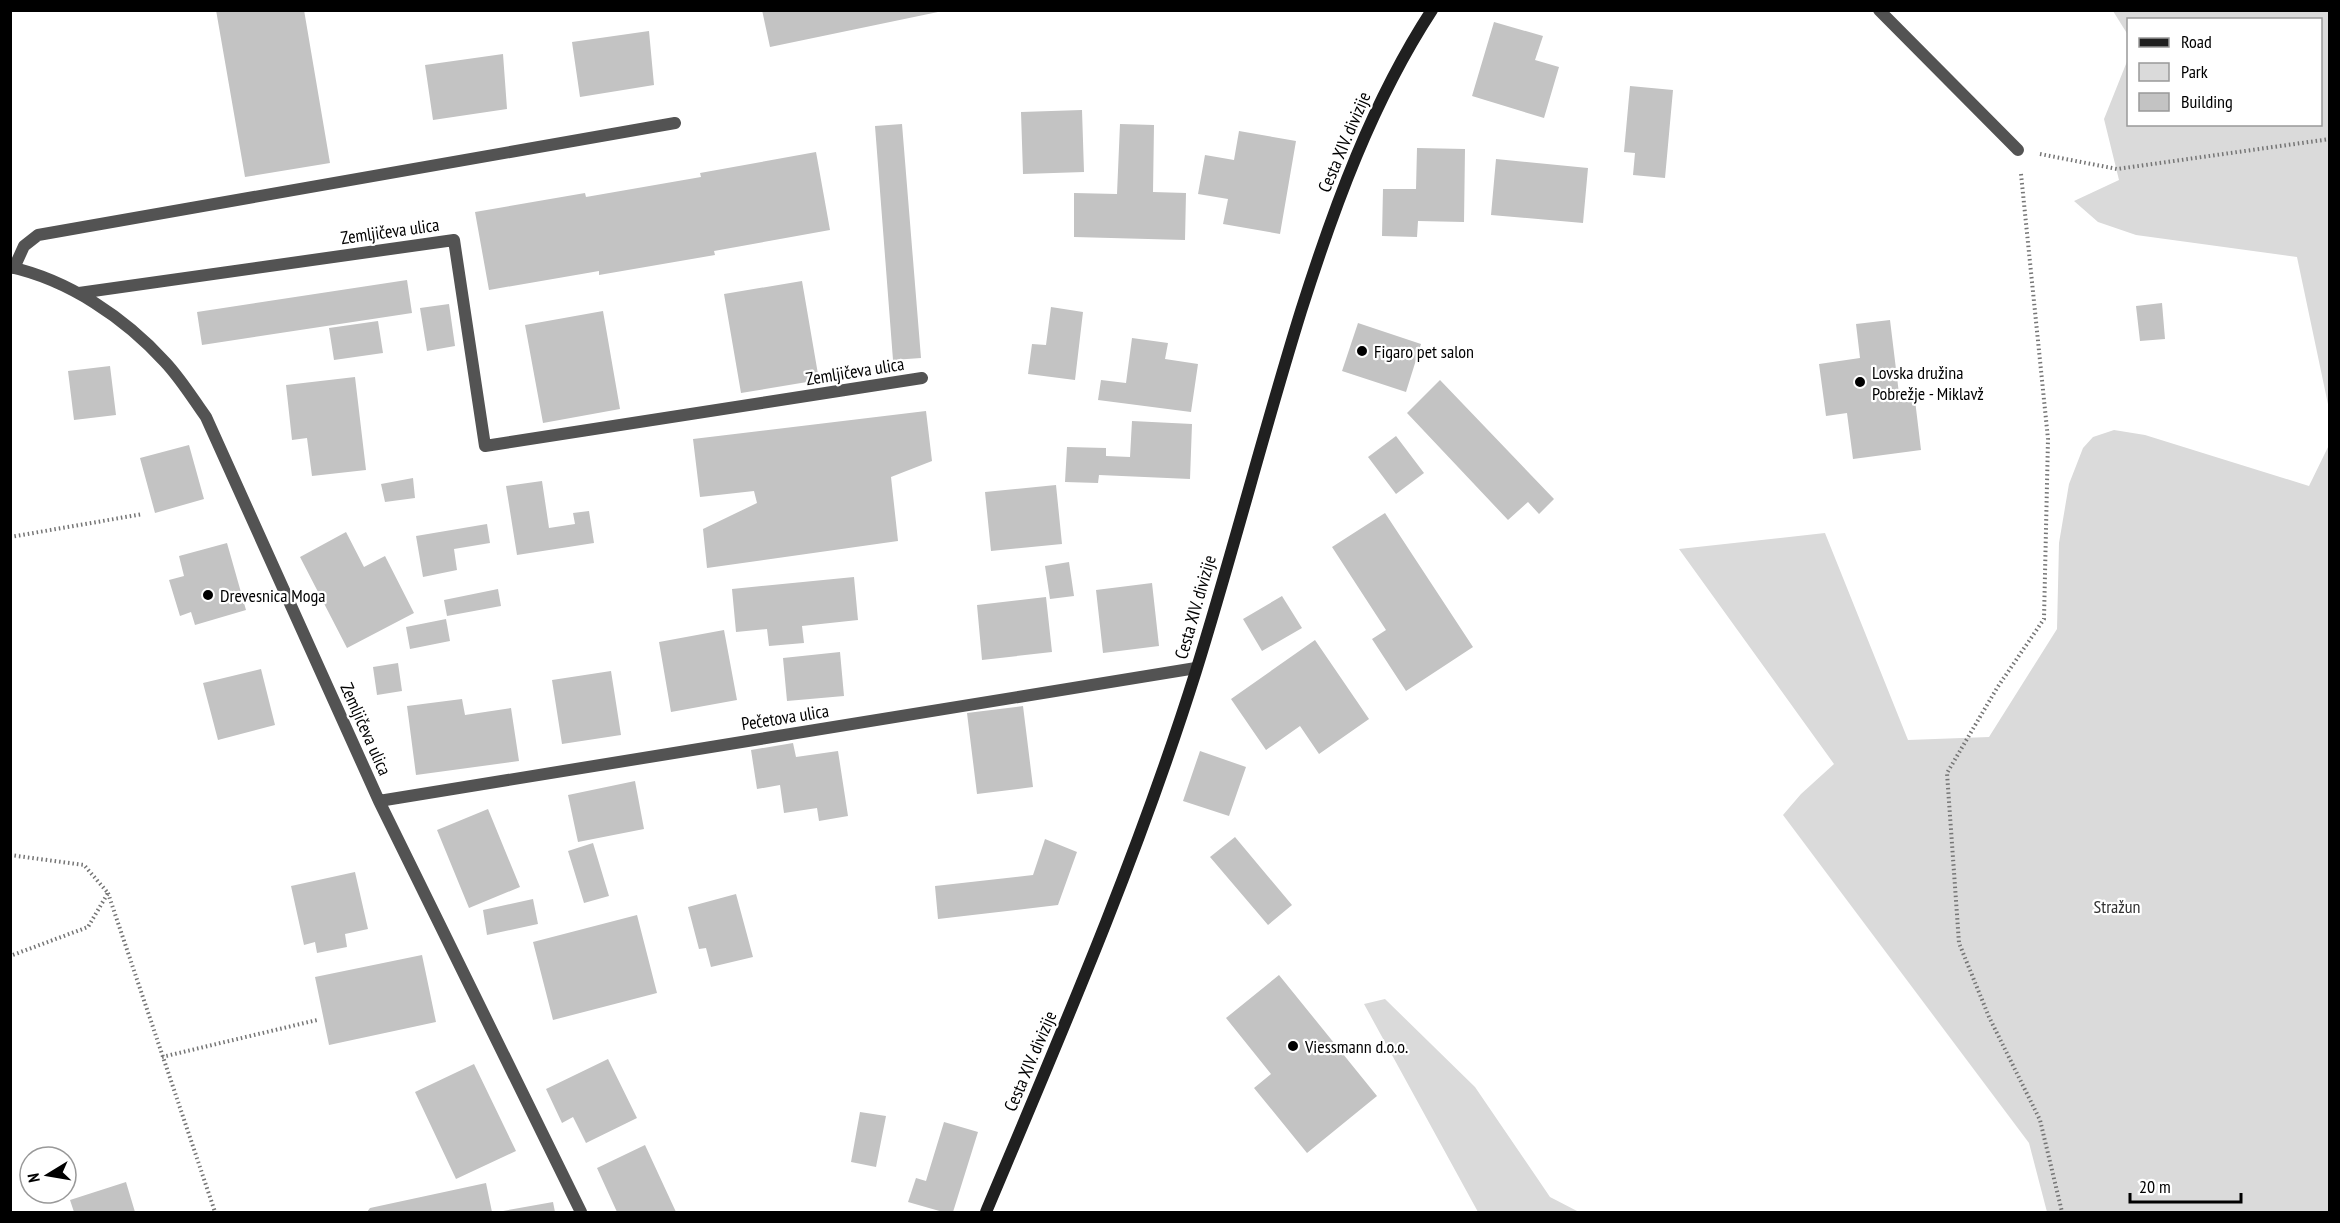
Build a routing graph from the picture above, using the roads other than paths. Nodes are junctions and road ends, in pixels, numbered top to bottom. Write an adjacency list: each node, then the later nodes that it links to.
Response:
1 (1432, 10): 8 (street, Cesta XIV. divizije)
2 (1879, 10): 4 (street)
3 (675, 123): 5 (street, Zemljičeva ulica)
4 (2018, 150)
5 (12, 267): 6 (street, Zemljičeva ulica)
6 (79, 293): 7 (street, Zemljičeva ulica); 9 (street, Zemljičeva ulica)
7 (922, 378)
8 (1196, 668): 9 (street, Pečetova ulica); 11 (street, Cesta XIV. divizije)
9 (379, 801): 10 (street, Zemljičeva ulica)
10 (581, 1212)
11 (986, 1212)

